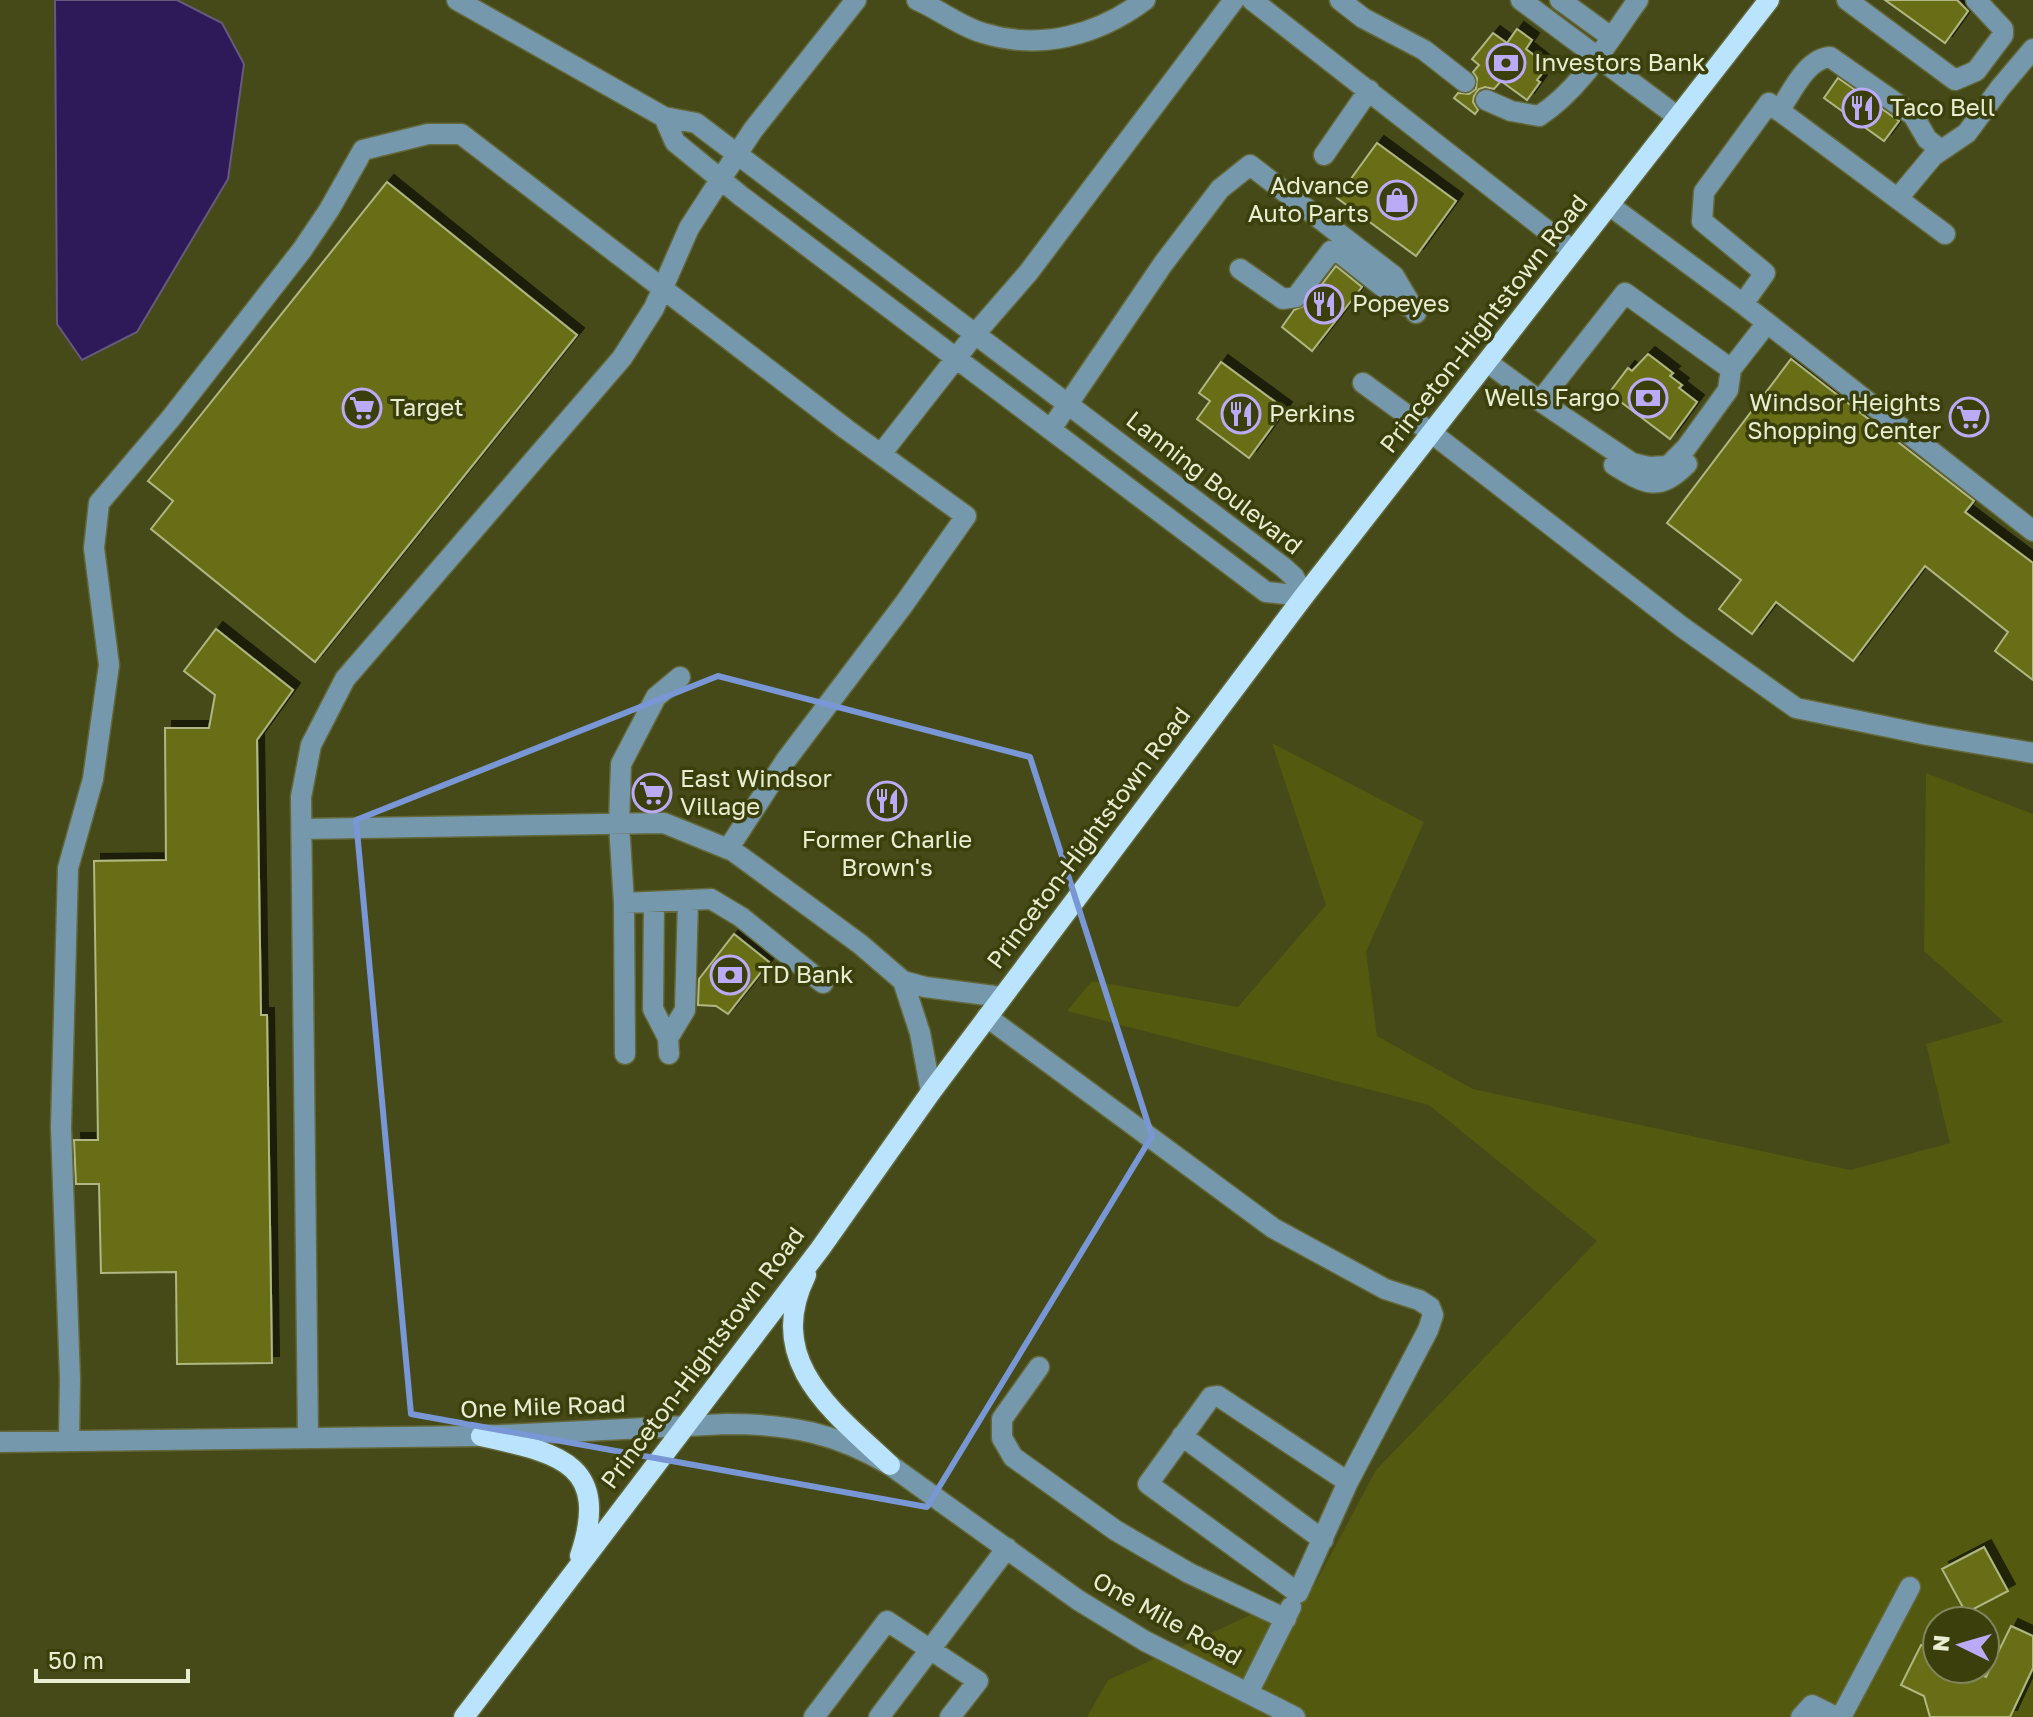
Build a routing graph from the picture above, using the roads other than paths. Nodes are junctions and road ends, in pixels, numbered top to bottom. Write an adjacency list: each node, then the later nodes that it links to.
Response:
1 (457, 0): 23 (street, Lanning Boulevard)
2 (856, 0): 26 (street)
3 (917, 0): 4 (street)
4 (1145, 0)
5 (1234, 0): 37 (street)
6 (1252, 0): 20 (street)
7 (1340, 0): 18 (street)
8 (1521, 0): 16 (street)
9 (1560, 0): 14 (street)
10 (1638, 0): 14 (street)
11 (1769, 0): 24 (main road, Princeton-Hightstown Road)
12 (1976, 0): 17 (street)
13 (1849, 1): 17 (street)
14 (1611, 37): 16 (street)
15 (2033, 49): 19 (street)
16 (1597, 57): 21 (street); 24 (street)
17 (1976, 71): 19 (street)
18 (1465, 82)
19 (2000, 88): 25 (street)
20 (1369, 90): 27 (street); 32 (street)
21 (1486, 100)
22 (1779, 111): 25 (street); 29 (street); 35 (street)
23 (664, 117): 26 (street, Lanning Boulevard); 28 (street, Lanning Boulevard)
24 (1678, 117): 30 (main road, Princeton-Hightstown Road)
25 (1941, 150): 29 (street)
26 (738, 153): 28 (street); 37 (street, Lanning Boulevard)
27 (1324, 155)
28 (721, 178): 34 (street); 38 (street, Lanning Boulevard)
29 (1898, 198): 31 (street)
30 (1609, 205): 32 (main road, Princeton-Hightstown Road); 35 (street)
31 (1945, 234)
32 (1573, 251): 39 (main road, Princeton-Hightstown Road)
33 (1240, 269): 43 (street)
34 (663, 288): 46 (street); 52 (street); 68 (street)
35 (1743, 304): 36 (street)
36 (1767, 323): 40 (street); 47 (street)
37 (975, 334): 38 (street); 43 (street, Lanning Boulevard)
38 (957, 357): 44 (street, Lanning Boulevard); 46 (street)
39 (1487, 362): 42 (street); 45 (main road, Princeton-Hightstown Road)
40 (1731, 369): 42 (street); 42 (street)
41 (1363, 383): 45 (street)
42 (1540, 401)
43 (1069, 404): 44 (street); 48 (street, Lanning Boulevard)
44 (1051, 429): 48 (street, Lanning Boulevard)
45 (1433, 434): 48 (main road, Princeton-Hightstown Road); 50 (street)
46 (881, 454): 53 (street)
47 (2033, 531)
48 (1304, 596): 58 (main road, Princeton-Hightstown Road)
49 (680, 677): 51 (street)
50 (2033, 753)
51 (619, 824): 52 (street); 53 (street); 55 (street)
52 (302, 829): 67 (street)
53 (728, 849): 56 (street)
54 (671, 901): 54 (street); 55 (street); 57 (street)
55 (624, 903): 60 (street)
56 (903, 981): 58 (street); 61 (street)
57 (823, 983)
58 (1002, 997): 59 (main road, Princeton-Hightstown Road)
59 (987, 1017): 61 (main road, Princeton-Hightstown Road); 71 (street)
60 (625, 1054)
61 (931, 1092): 62 (main road, Princeton-Hightstown Road)
62 (820, 1249): 64 (main road, Princeton-Hightstown Road); 70 (main road)
63 (1039, 1367): 77 (street)
64 (684, 1427): 65 (street, One Mile Road); 70 (street, One Mile Road); 74 (main road, Princeton-Hightstown Road)
65 (481, 1436): 67 (street, One Mile Road); 74 (main road)
66 (1182, 1436): 71 (street); 72 (street); 76 (street)
67 (308, 1438): 68 (street, One Mile Road)
68 (69, 1441): 69 (street, One Mile Road)
69 (0, 1442)
70 (890, 1465): 73 (street, One Mile Road)
71 (1348, 1482): 72 (street)
72 (1323, 1540): 76 (street)
73 (1007, 1548): 78 (street); 79 (street, One Mile Road)
74 (575, 1572): 80 (main road, Princeton-Hightstown Road)
75 (1910, 1587): 86 (street)
76 (1298, 1593): 77 (street)
77 (1286, 1619): 79 (street)
78 (931, 1649): 81 (street); 82 (street); 83 (street)
79 (1248, 1693): 84 (street, One Mile Road)
80 (464, 1717)
81 (814, 1717)
82 (879, 1717)
83 (950, 1717)
84 (1295, 1717)
85 (1801, 1717): 86 (street)
86 (1839, 1717)

